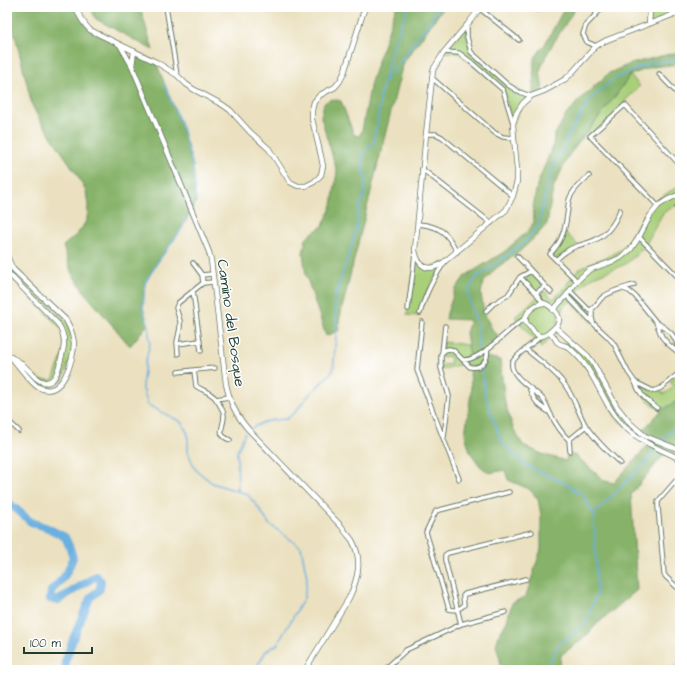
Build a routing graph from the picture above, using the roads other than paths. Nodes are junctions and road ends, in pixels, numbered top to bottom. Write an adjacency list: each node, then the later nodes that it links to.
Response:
1 (76, 7): 14 (street)
2 (166, 7): 20 (street)
3 (365, 7): 20 (street)
4 (534, 7): 9 (street)
5 (603, 7): 15 (street)
6 (648, 7): 11 (street)
7 (663, 7): 10 (street)
8 (480, 8): 12 (street); 13 (street)
9 (537, 10)
10 (678, 13): 11 (street)
11 (649, 24): 15 (street)
12 (467, 25): 17 (street); 23 (street)
13 (519, 40)
14 (120, 45): 16 (street); 18 (street, Camino del Bosque)
15 (596, 46): 23 (street)
16 (134, 51): 18 (street); 20 (street)
17 (444, 52): 21 (street); 24 (street)
18 (132, 66): 50 (street, Camino del Bosque)
19 (659, 74): 22 (street)
20 (177, 75)
21 (432, 78): 25 (street); 26 (street)
22 (680, 95)
23 (531, 96): 24 (street)
24 (513, 124): 26 (street)
25 (426, 134): 28 (street); 31 (street)
26 (514, 138): 31 (street)
27 (680, 165): 32 (street)
28 (422, 169): 36 (street); 37 (street)
29 (589, 176): 39 (street)
30 (680, 194): 32 (street)
31 (513, 196): 36 (street)
32 (658, 206): 38 (street)
33 (676, 208): 35 (street)
34 (620, 210): 42 (street)
35 (680, 212)
36 (491, 223): 41 (street)
37 (418, 224): 40 (street); 41 (street)
38 (639, 238): 53 (street); 54 (street)
39 (556, 248): 42 (street); 45 (street)
40 (415, 250): 46 (street); 65 (street)
41 (457, 252): 46 (street)
42 (563, 254): 45 (street)
43 (7, 255): 88 (street)
44 (518, 256): 48 (street)
45 (556, 260): 54 (street)
46 (444, 262): 69 (street)
47 (193, 263): 51 (street)
48 (531, 271): 52 (street); 58 (street)
49 (7, 272): 88 (street)
50 (212, 274): 51 (street); 55 (street, Camino del Bosque)
51 (202, 275): 56 (street)
52 (520, 277): 62 (street); 68 (street)
53 (680, 279)
54 (578, 281): 63 (street)
55 (213, 282): 56 (street); 96 (street, Camino del Bosque)
56 (203, 283): 60 (street)
57 (634, 285): 59 (street)
58 (545, 286): 61 (street); 62 (street)
59 (622, 289): 67 (street); 72 (street)
60 (193, 291): 78 (street); 80 (street)
61 (551, 292)
62 (536, 294): 64 (street)
63 (568, 294): 66 (street); 67 (street); 73 (street)
64 (543, 302): 66 (street); 70 (street)
65 (408, 309)
66 (553, 310): 75 (street)
67 (592, 310): 73 (street)
68 (486, 311)
69 (420, 312)
70 (526, 318): 77 (street); 82 (street)
71 (422, 322): 103 (street)
72 (656, 322): 85 (street); 85 (street)
73 (593, 323): 94 (street)
74 (445, 326): 87 (street)
75 (556, 328): 76 (street); 79 (street)
76 (552, 334): 77 (street); 81 (street)
77 (541, 336): 83 (street)
78 (200, 341): 80 (street); 84 (street)
79 (572, 342): 81 (street); 106 (street)
80 (177, 344): 86 (street)
81 (568, 348): 108 (street)
82 (487, 349): 89 (street); 89 (street)
83 (526, 349): 95 (street); 101 (street)
84 (201, 351)
85 (680, 353)
86 (178, 354)
87 (441, 354): 89 (street); 103 (street)
88 (9, 356)
89 (463, 360)
90 (215, 368): 91 (street)
91 (194, 370): 92 (street); 97 (street)
92 (178, 372)
93 (680, 372): 94 (street)
94 (635, 382): 98 (street)
95 (530, 389): 99 (street); 99 (street)
96 (229, 397): 97 (street); 119 (street, Camino del Bosque)
97 (216, 399): 104 (street)
98 (657, 408)
99 (549, 412): 105 (street)
100 (7, 420): 102 (street)
101 (586, 426): 105 (street); 109 (street)
102 (19, 431)
103 (444, 438): 111 (street)
104 (230, 440)
105 (569, 440): 107 (street)
106 (680, 450)
107 (570, 451)
108 (680, 459)
109 (620, 463)
110 (680, 476): 115 (street)
111 (459, 478)
112 (509, 492): 116 (street)
113 (532, 532): 116 (street)
114 (526, 579): 116 (street)
115 (680, 590)
116 (457, 610): 118 (street)
117 (506, 612): 118 (street)
118 (460, 624): 120 (street)
119 (305, 670)
120 (384, 670)

